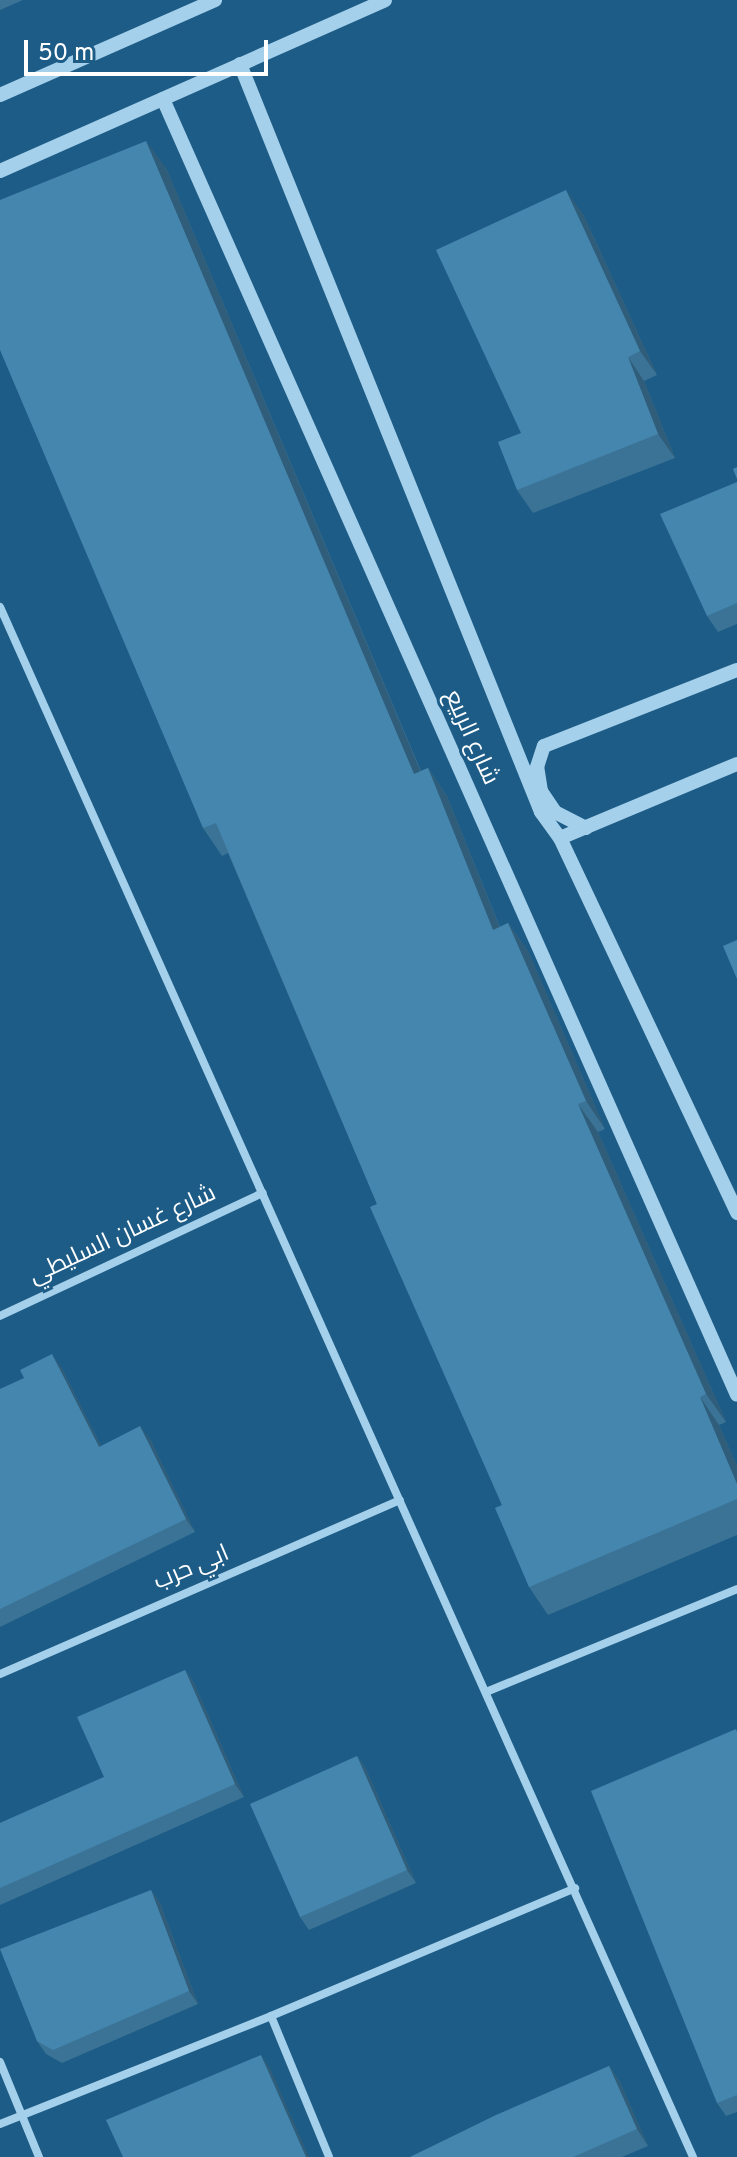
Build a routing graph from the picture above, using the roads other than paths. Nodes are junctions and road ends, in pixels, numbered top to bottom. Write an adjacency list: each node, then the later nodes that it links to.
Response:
1 (215, 0): 4 (street)
2 (385, 0): 3 (street)
3 (240, 64): 5 (street); 11 (street, شارع الربيع)
4 (0, 95)
5 (163, 99): 6 (street); 16 (street, شارع الربيع)
6 (0, 171)
7 (0, 607): 13 (street)
8 (737, 670): 10 (street)
9 (737, 764): 10 (street)
10 (586, 828): 11 (street)
11 (560, 838): 12 (street, شارع الربيع)
12 (732, 1188): 14 (street, شارع الربيع)
13 (263, 1193): 15 (street, شارع غسان السليطي); 17 (street)
14 (737, 1213)
15 (0, 1316)
16 (737, 1395)
17 (400, 1500): 19 (street, ابي حرب); 20 (street)
18 (737, 1589): 20 (street)
19 (0, 1674)
20 (486, 1692): 21 (street)
21 (575, 1888): 22 (street); 28 (street)
22 (271, 2016): 24 (street); 27 (street)
23 (0, 2062): 24 (street)
24 (22, 2115): 25 (street); 26 (street)
25 (0, 2124)
26 (39, 2157)
27 (329, 2157)
28 (693, 2157)

